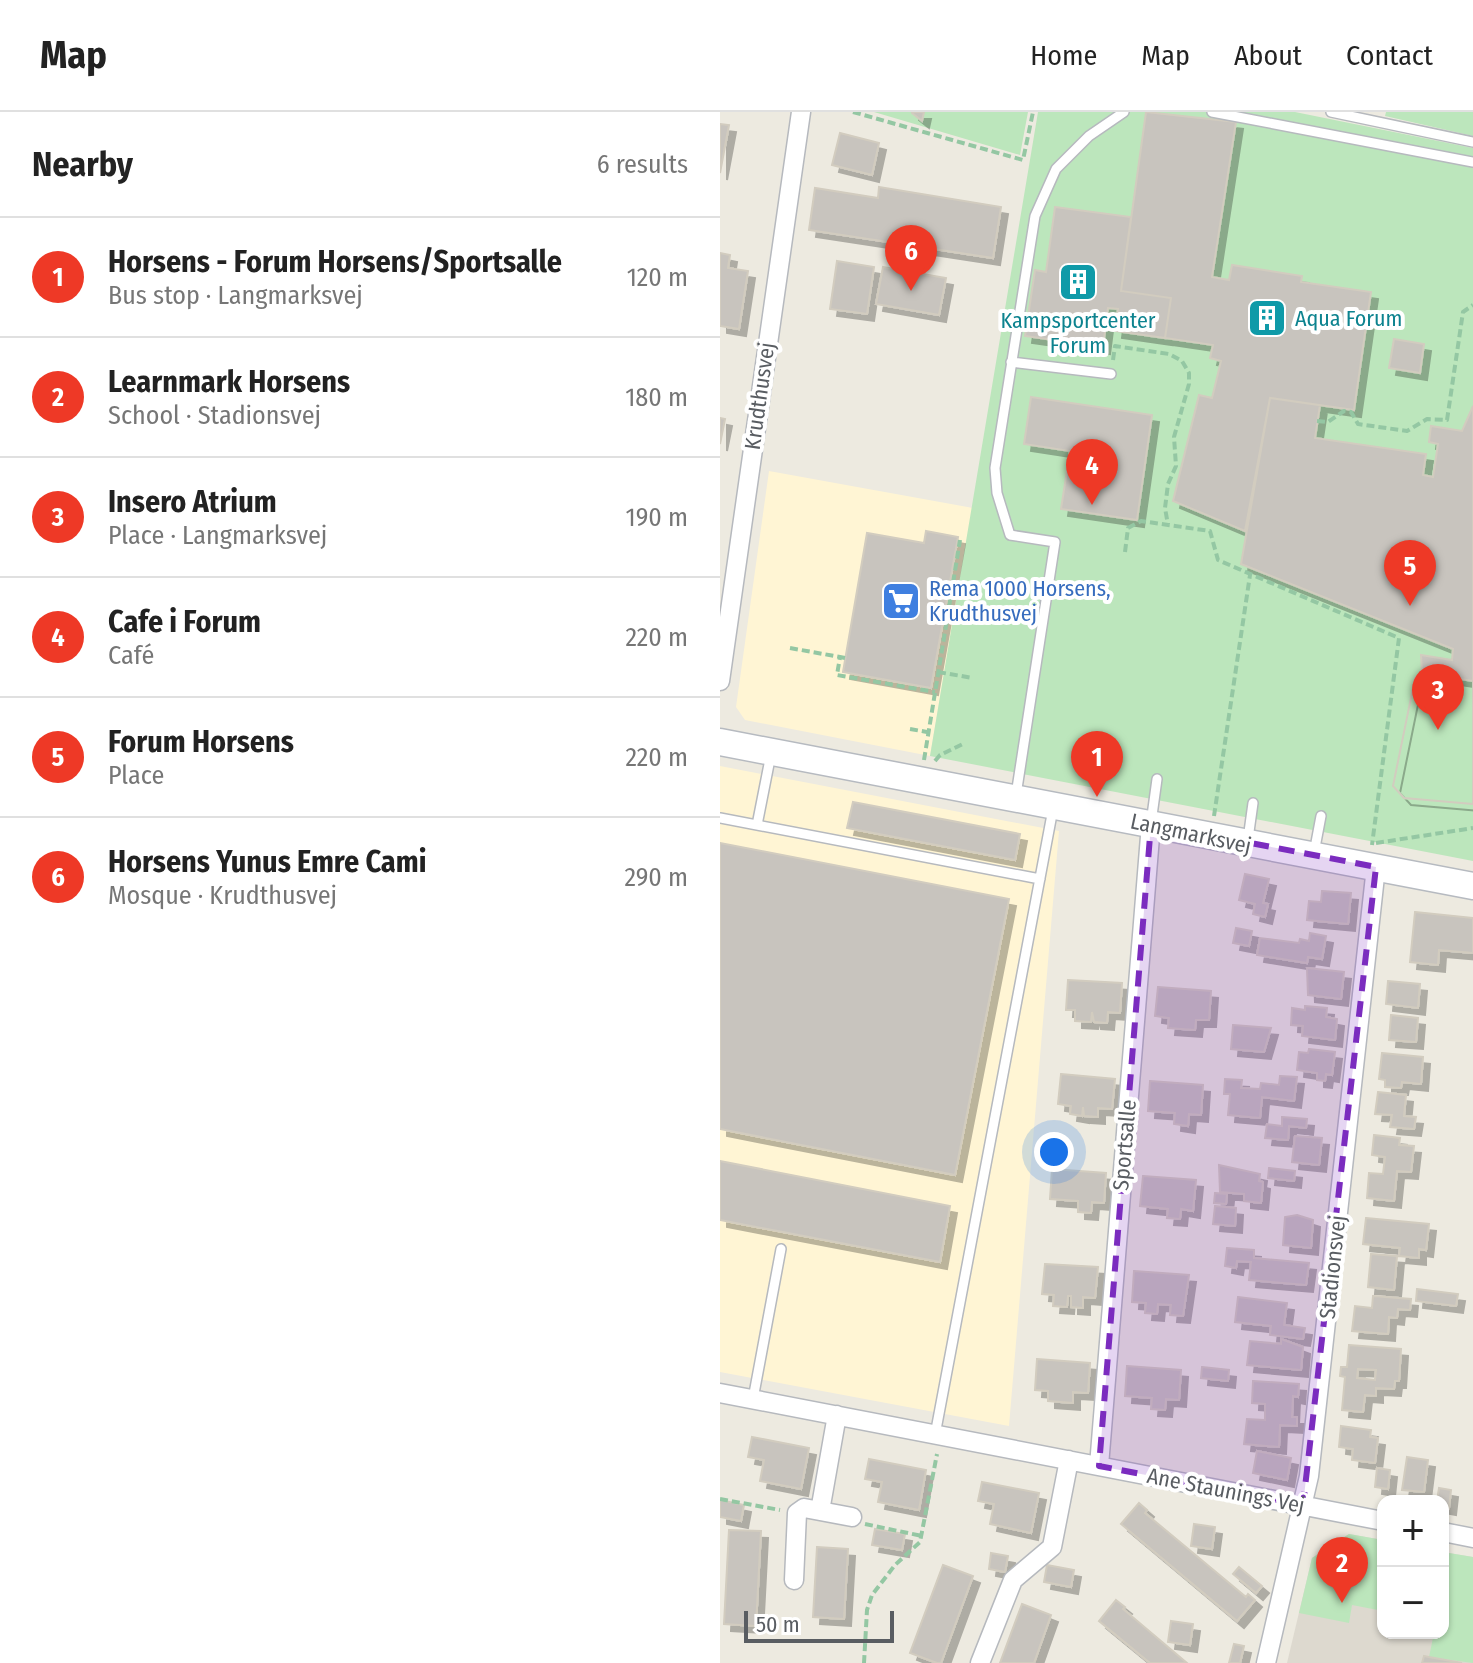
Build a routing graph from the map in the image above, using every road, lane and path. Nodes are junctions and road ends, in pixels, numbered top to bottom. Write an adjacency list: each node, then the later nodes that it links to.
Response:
1 (801, 112): 20 (street, Krudthusvej)
2 (853, 112): 3 (path)
3 (1033, 112)
4 (1124, 112): 10 (lane)
5 (1212, 112): 8 (lane)
6 (1331, 112): 7 (lane)
7 (1473, 142)
8 (1473, 162)
9 (1473, 305): 12 (path)
10 (1011, 362): 11 (lane); 29 (lane)
11 (1111, 374): 13 (path)
12 (1317, 421)
13 (1168, 525): 15 (path); 16 (path)
14 (960, 540): 18 (path)
15 (1125, 552)
16 (1250, 574): 37 (path); 40 (path)
17 (790, 648): 21 (path)
18 (938, 672): 19 (path); 21 (path)
19 (973, 678)
20 (720, 681)
21 (935, 692): 23 (path)
22 (910, 729): 23 (path)
23 (928, 733): 28 (path)
24 (720, 742): 26 (main road, Langmarksvej)
25 (963, 744): 28 (path)
26 (771, 752): 28 (main road, Langmarksvej); 35 (lane)
27 (1157, 779): 34 (lane)
28 (920, 780): 29 (main road, Langmarksvej)
29 (1016, 798): 31 (main road, Langmarksvej)
30 (1253, 803): 38 (lane)
31 (1054, 806): 34 (main road, Langmarksvej); 41 (lane)
32 (1321, 816): 39 (lane)
33 (720, 818): 35 (lane)
34 (1151, 824): 37 (main road, Langmarksvej); 49 (street, Sportsalle)
35 (757, 825): 41 (lane)
36 (1473, 828): 40 (path)
37 (1210, 838): 38 (main road, Langmarksvej)
38 (1247, 845): 39 (main road, Langmarksvej)
39 (1313, 856): 40 (main road, Langmarksvej)
40 (1374, 856): 42 (main road, Langmarksvej); 51 (street, Stadionsvej)
41 (1040, 879): 47 (lane)
42 (1473, 886)
43 (781, 1249): 45 (lane)
44 (720, 1393): 45 (street, Ane Staunings Vej)
45 (753, 1399): 46 (street, Ane Staunings Vej)
46 (837, 1415): 47 (street, Ane Staunings Vej); 52 (street)
47 (938, 1436): 48 (street, Ane Staunings Vej); 57 (path)
48 (1069, 1460): 49 (street, Ane Staunings Vej); 61 (street)
49 (1099, 1466): 51 (street, Ane Staunings Vej)
50 (720, 1499): 53 (path)
51 (1303, 1505): 55 (street, Ane Staunings Vej); 62 (street, Stadionsvej)
52 (820, 1511): 53 (street); 54 (street)
53 (797, 1513): 59 (street)
54 (852, 1517): 57 (path)
55 (1377, 1520)
56 (1449, 1533): 58 (street)
57 (922, 1536): 60 (path)
58 (1473, 1538)
59 (794, 1580)
60 (864, 1663)
61 (980, 1663)
62 (1266, 1663)

